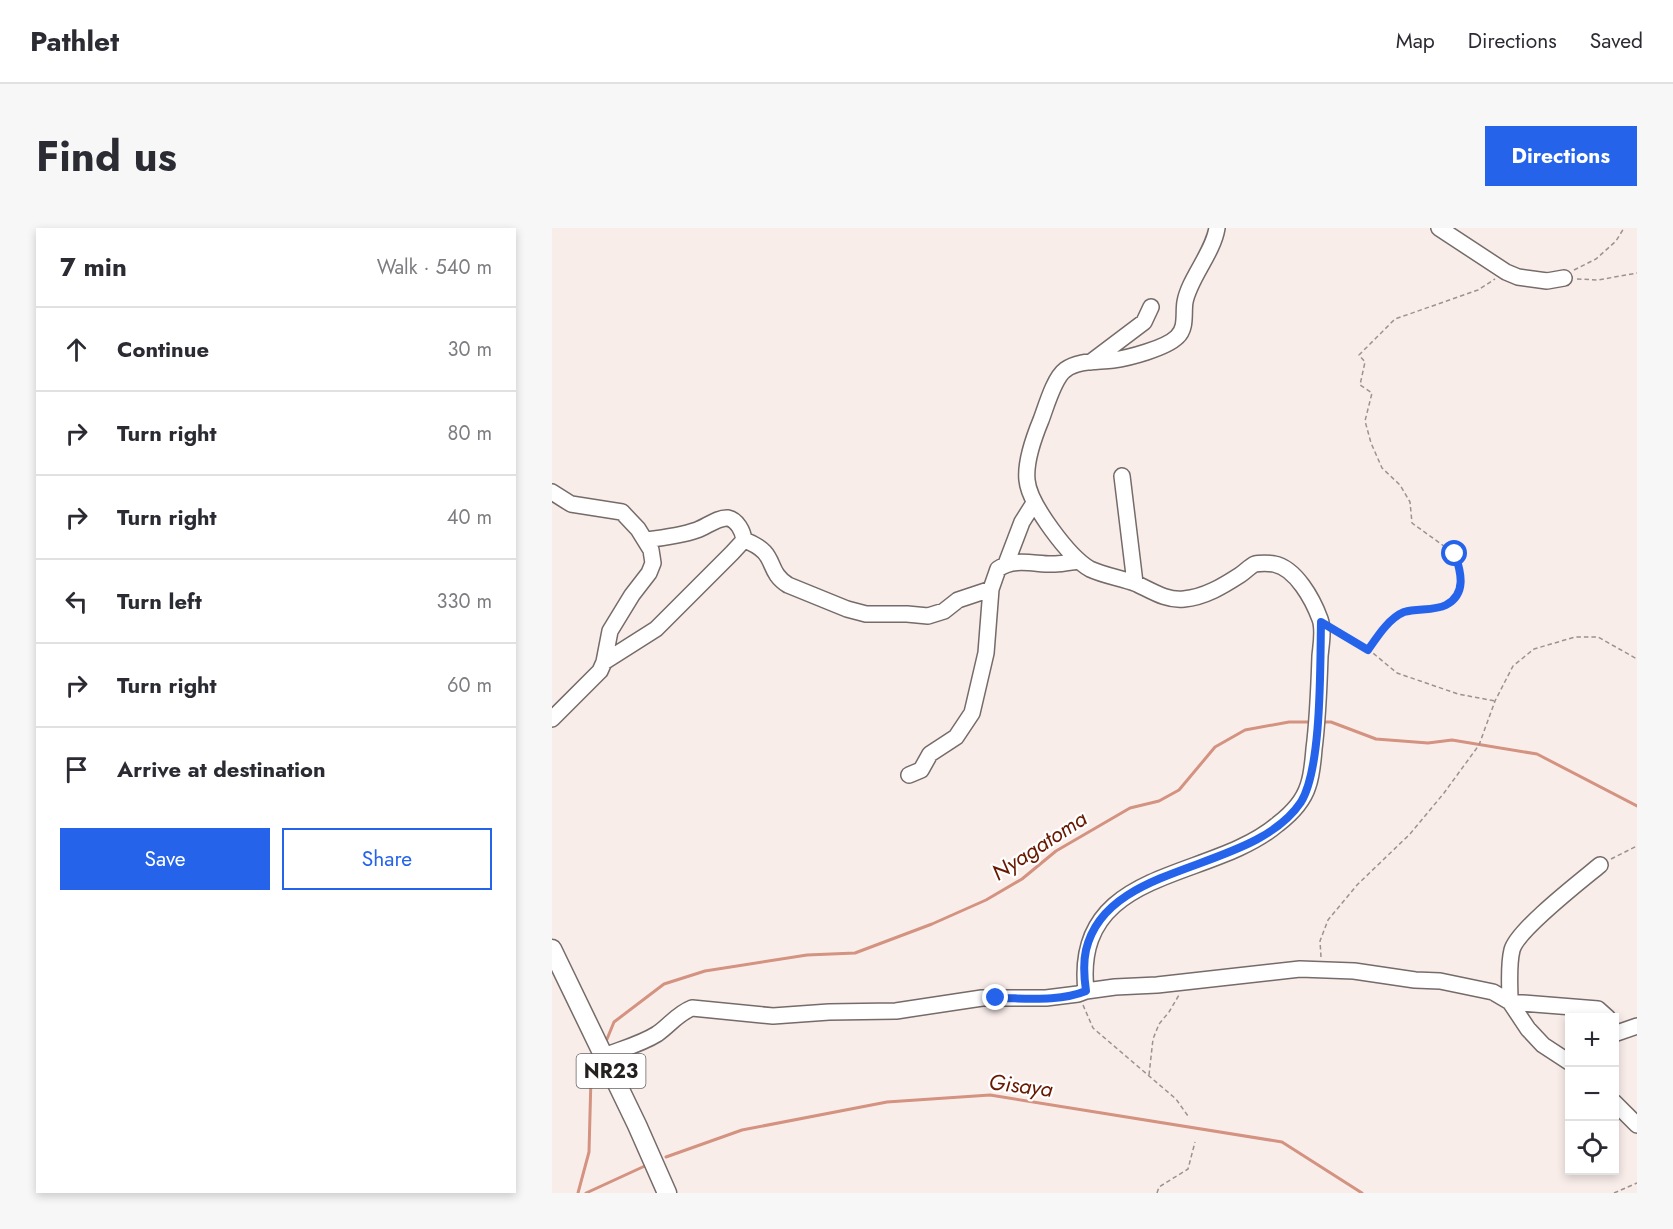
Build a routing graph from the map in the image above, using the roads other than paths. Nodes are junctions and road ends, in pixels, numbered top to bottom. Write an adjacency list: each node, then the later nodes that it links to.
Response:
1 (1217, 228): 5 (street)
2 (1439, 228): 3 (street)
3 (1564, 278)
4 (1151, 307): 5 (street)
5 (1091, 362): 8 (street)
6 (1122, 476): 15 (street)
7 (552, 492): 9 (street)
8 (1034, 503): 13 (street); 14 (street)
9 (571, 504): 10 (street); 11 (street)
10 (552, 508)
11 (645, 540): 12 (street); 17 (street)
12 (744, 540): 16 (street); 17 (street)
13 (1079, 561): 14 (street); 15 (street)
14 (1006, 564): 16 (street)
15 (1135, 583): 22 (street)
16 (991, 589): 19 (street)
17 (604, 662): 18 (street)
18 (552, 719)
19 (909, 775)
20 (1600, 865): 23 (street)
21 (552, 949): 28 (main road, NR23)
22 (1082, 993): 23 (street); 28 (street)
23 (1510, 1002): 24 (street); 27 (street)
24 (1603, 1013)
25 (1637, 1026): 26 (street)
26 (1619, 1031)
27 (1565, 1055)
28 (604, 1056): 31 (main road, NR23)
29 (1619, 1107): 30 (street)
30 (1637, 1125)
31 (668, 1193)

